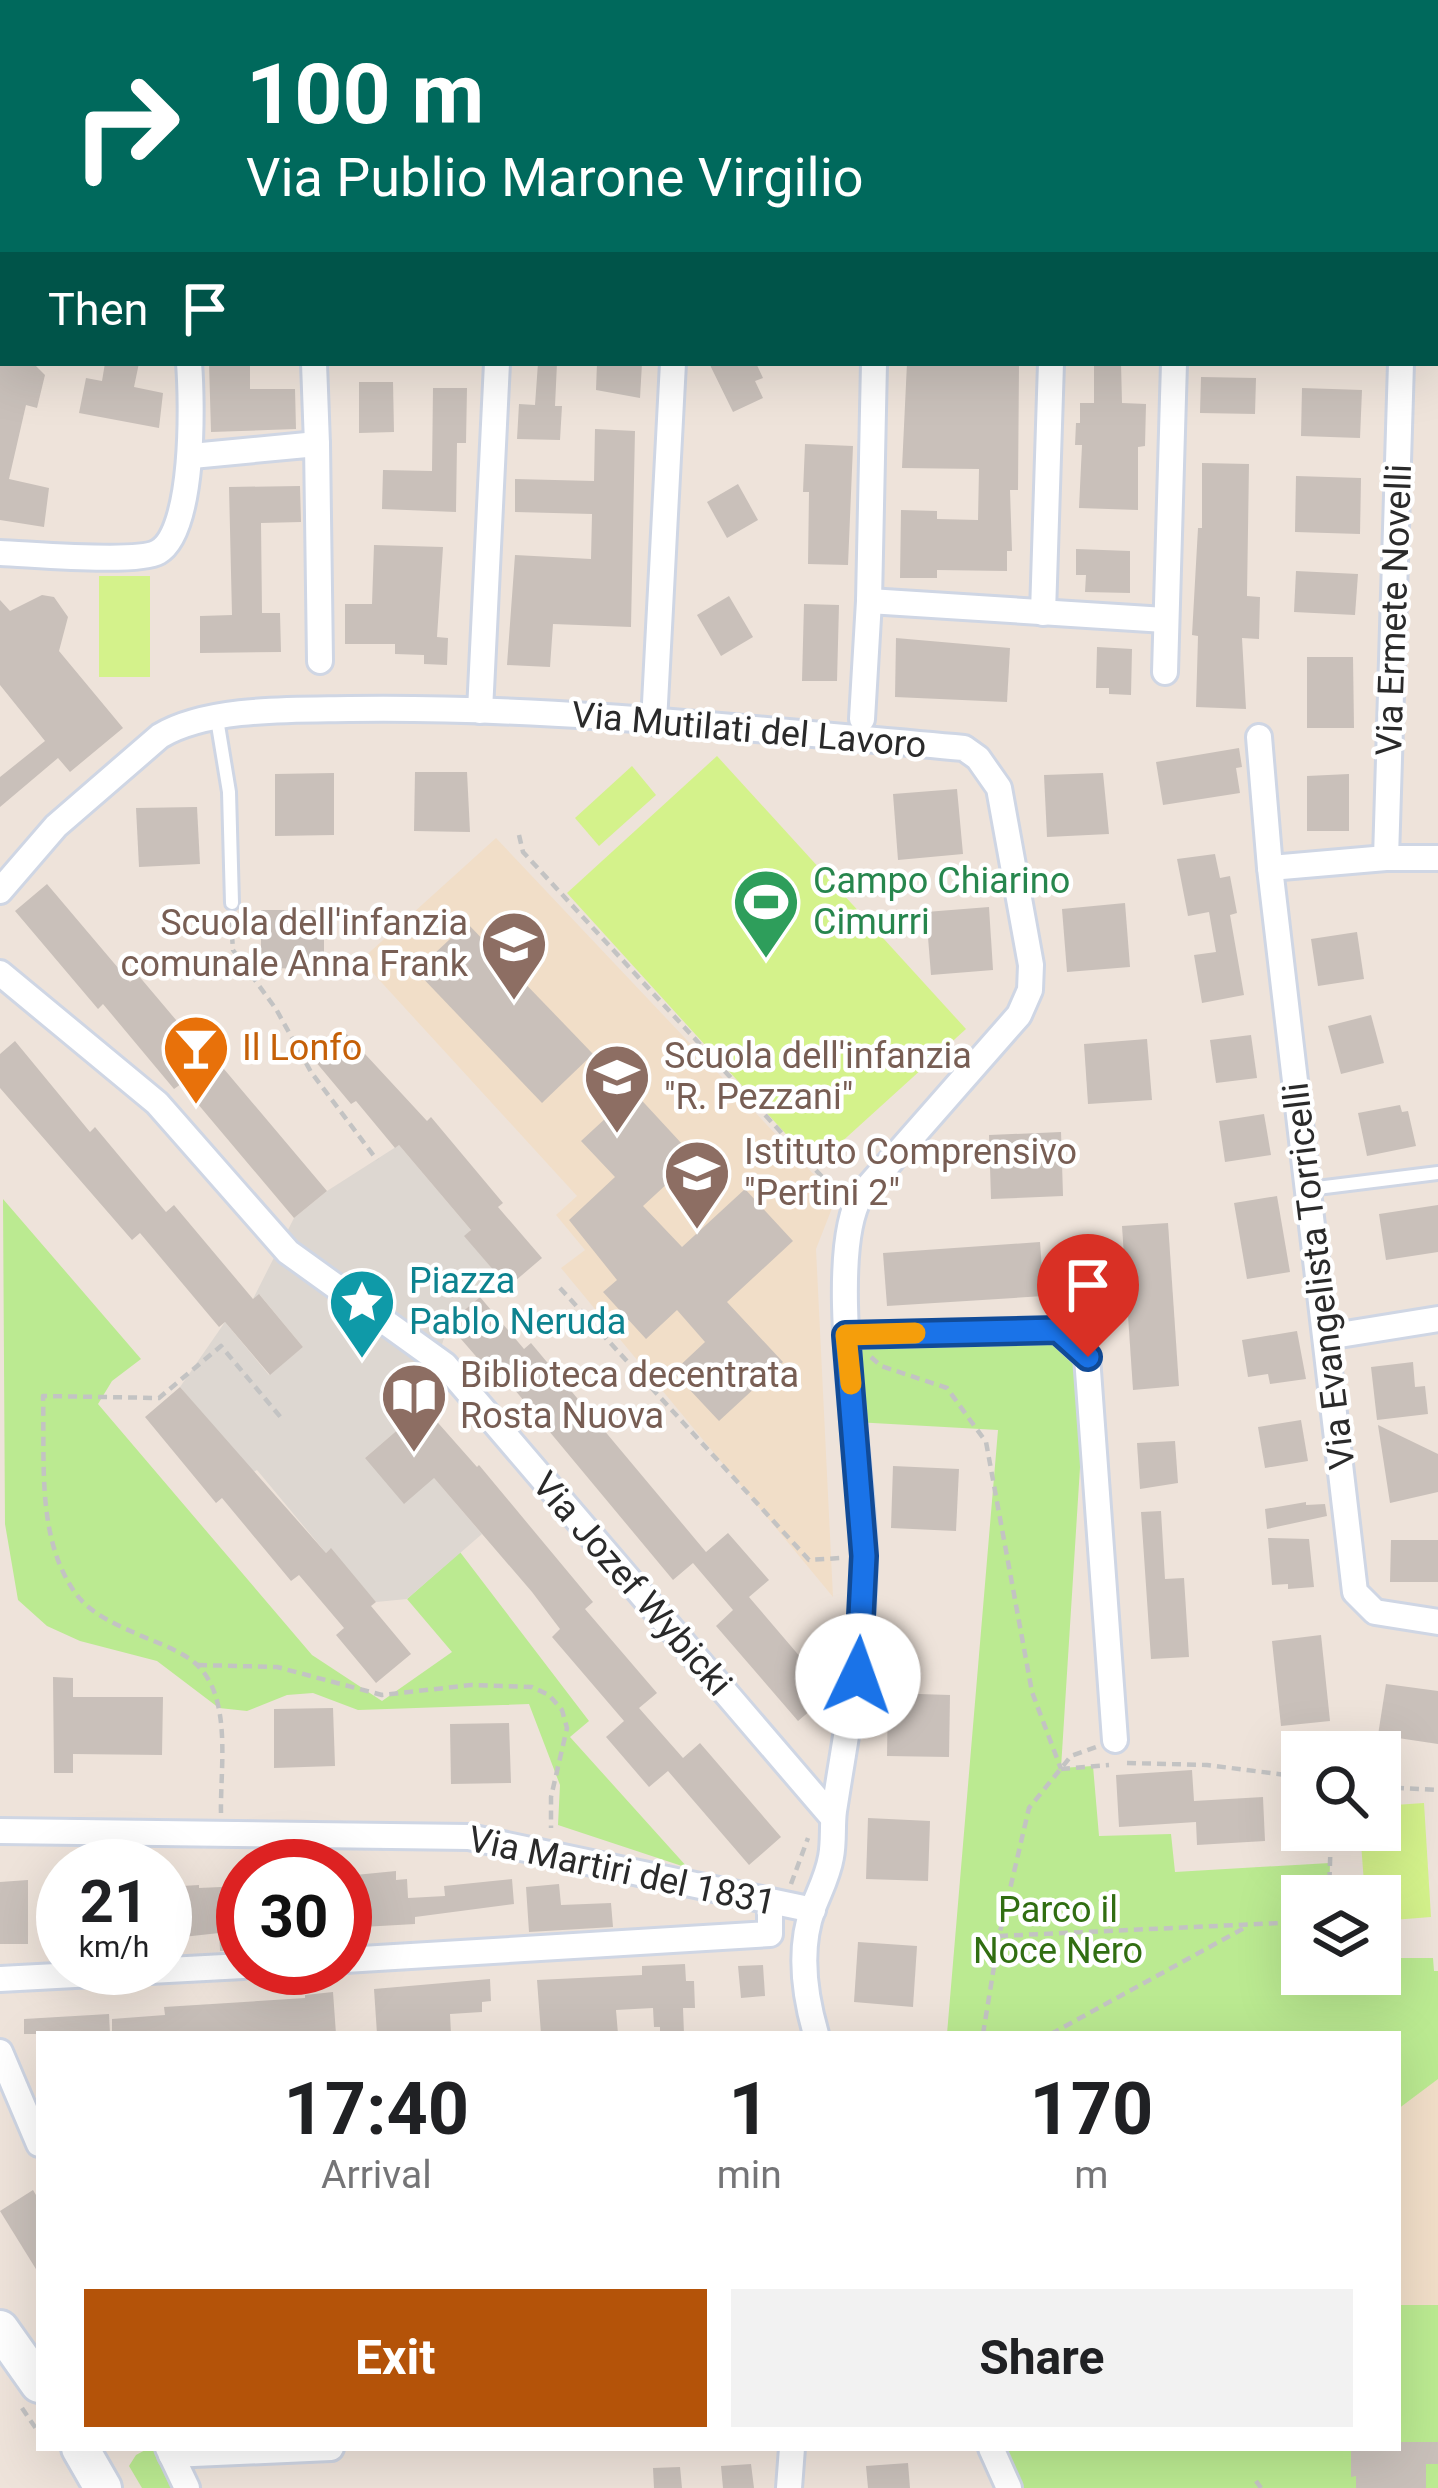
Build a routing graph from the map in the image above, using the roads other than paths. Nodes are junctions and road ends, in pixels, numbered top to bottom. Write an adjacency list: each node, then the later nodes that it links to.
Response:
1 (189, 366): 10 (street)
2 (314, 366): 9 (street)
3 (497, 366): 17 (street)
4 (673, 366): 20 (street)
5 (874, 366): 12 (street)
6 (1051, 366): 13 (street)
7 (1174, 366): 14 (street)
8 (1401, 366): 22 (street, Via Ermete Novelli)
9 (317, 444): 10 (street); 15 (street)
10 (192, 456): 11 (street)
11 (0, 554)
12 (869, 601): 13 (street); 19 (street)
13 (1042, 613): 14 (street)
14 (1165, 620): 16 (street)
15 (320, 662)
16 (1165, 672)
17 (480, 710): 18 (street, Via Mutilati del Lavoro); 20 (street, Via Mutilati del Lavoro)
18 (217, 719): 25 (street, Via Mutilati del Lavoro); 26 (lane)
19 (862, 719)
20 (654, 722): 31 (street, Via Mutilati del Lavoro)
21 (1259, 737): 24 (street, Via Evangelista Torricelli)
22 (1386, 858): 23 (street); 24 (street)
23 (1438, 858)
24 (1270, 868): 29 (street, Via Evangelista Torricelli)
25 (0, 891)
26 (232, 903)
27 (0, 973): 35 (street, Via Jozef Wybicki)
28 (1438, 1173): 29 (lane)
29 (1309, 1189): 32 (street, Via Evangelista Torricelli)
30 (1438, 1319): 32 (street)
31 (846, 1335): 34 (street); 35 (street)
32 (1328, 1337): 33 (street, Via Evangelista Torricelli)
33 (1438, 1622)
34 (1115, 1740)
35 (822, 1823): 38 (street)
36 (0, 1831): 37 (street, Via Martiri del 1831)
37 (778, 1903): 38 (street, Via Martiri del 1831); 39 (street)
38 (812, 1910): 42 (street)
39 (372, 1958)
40 (216, 1967): 41 (street)
41 (0, 1979)
42 (815, 2031)
43 (0, 2052): 44 (street)
44 (36, 2137)
45 (0, 2329): 46 (street)
46 (36, 2380)
47 (82, 2451): 52 (street)
48 (210, 2451): 51 (street)
49 (792, 2451): 54 (street)
50 (992, 2451): 55 (street)
51 (170, 2452): 53 (street)
52 (103, 2488)
53 (188, 2488)
54 (789, 2488)
55 (1009, 2488)

